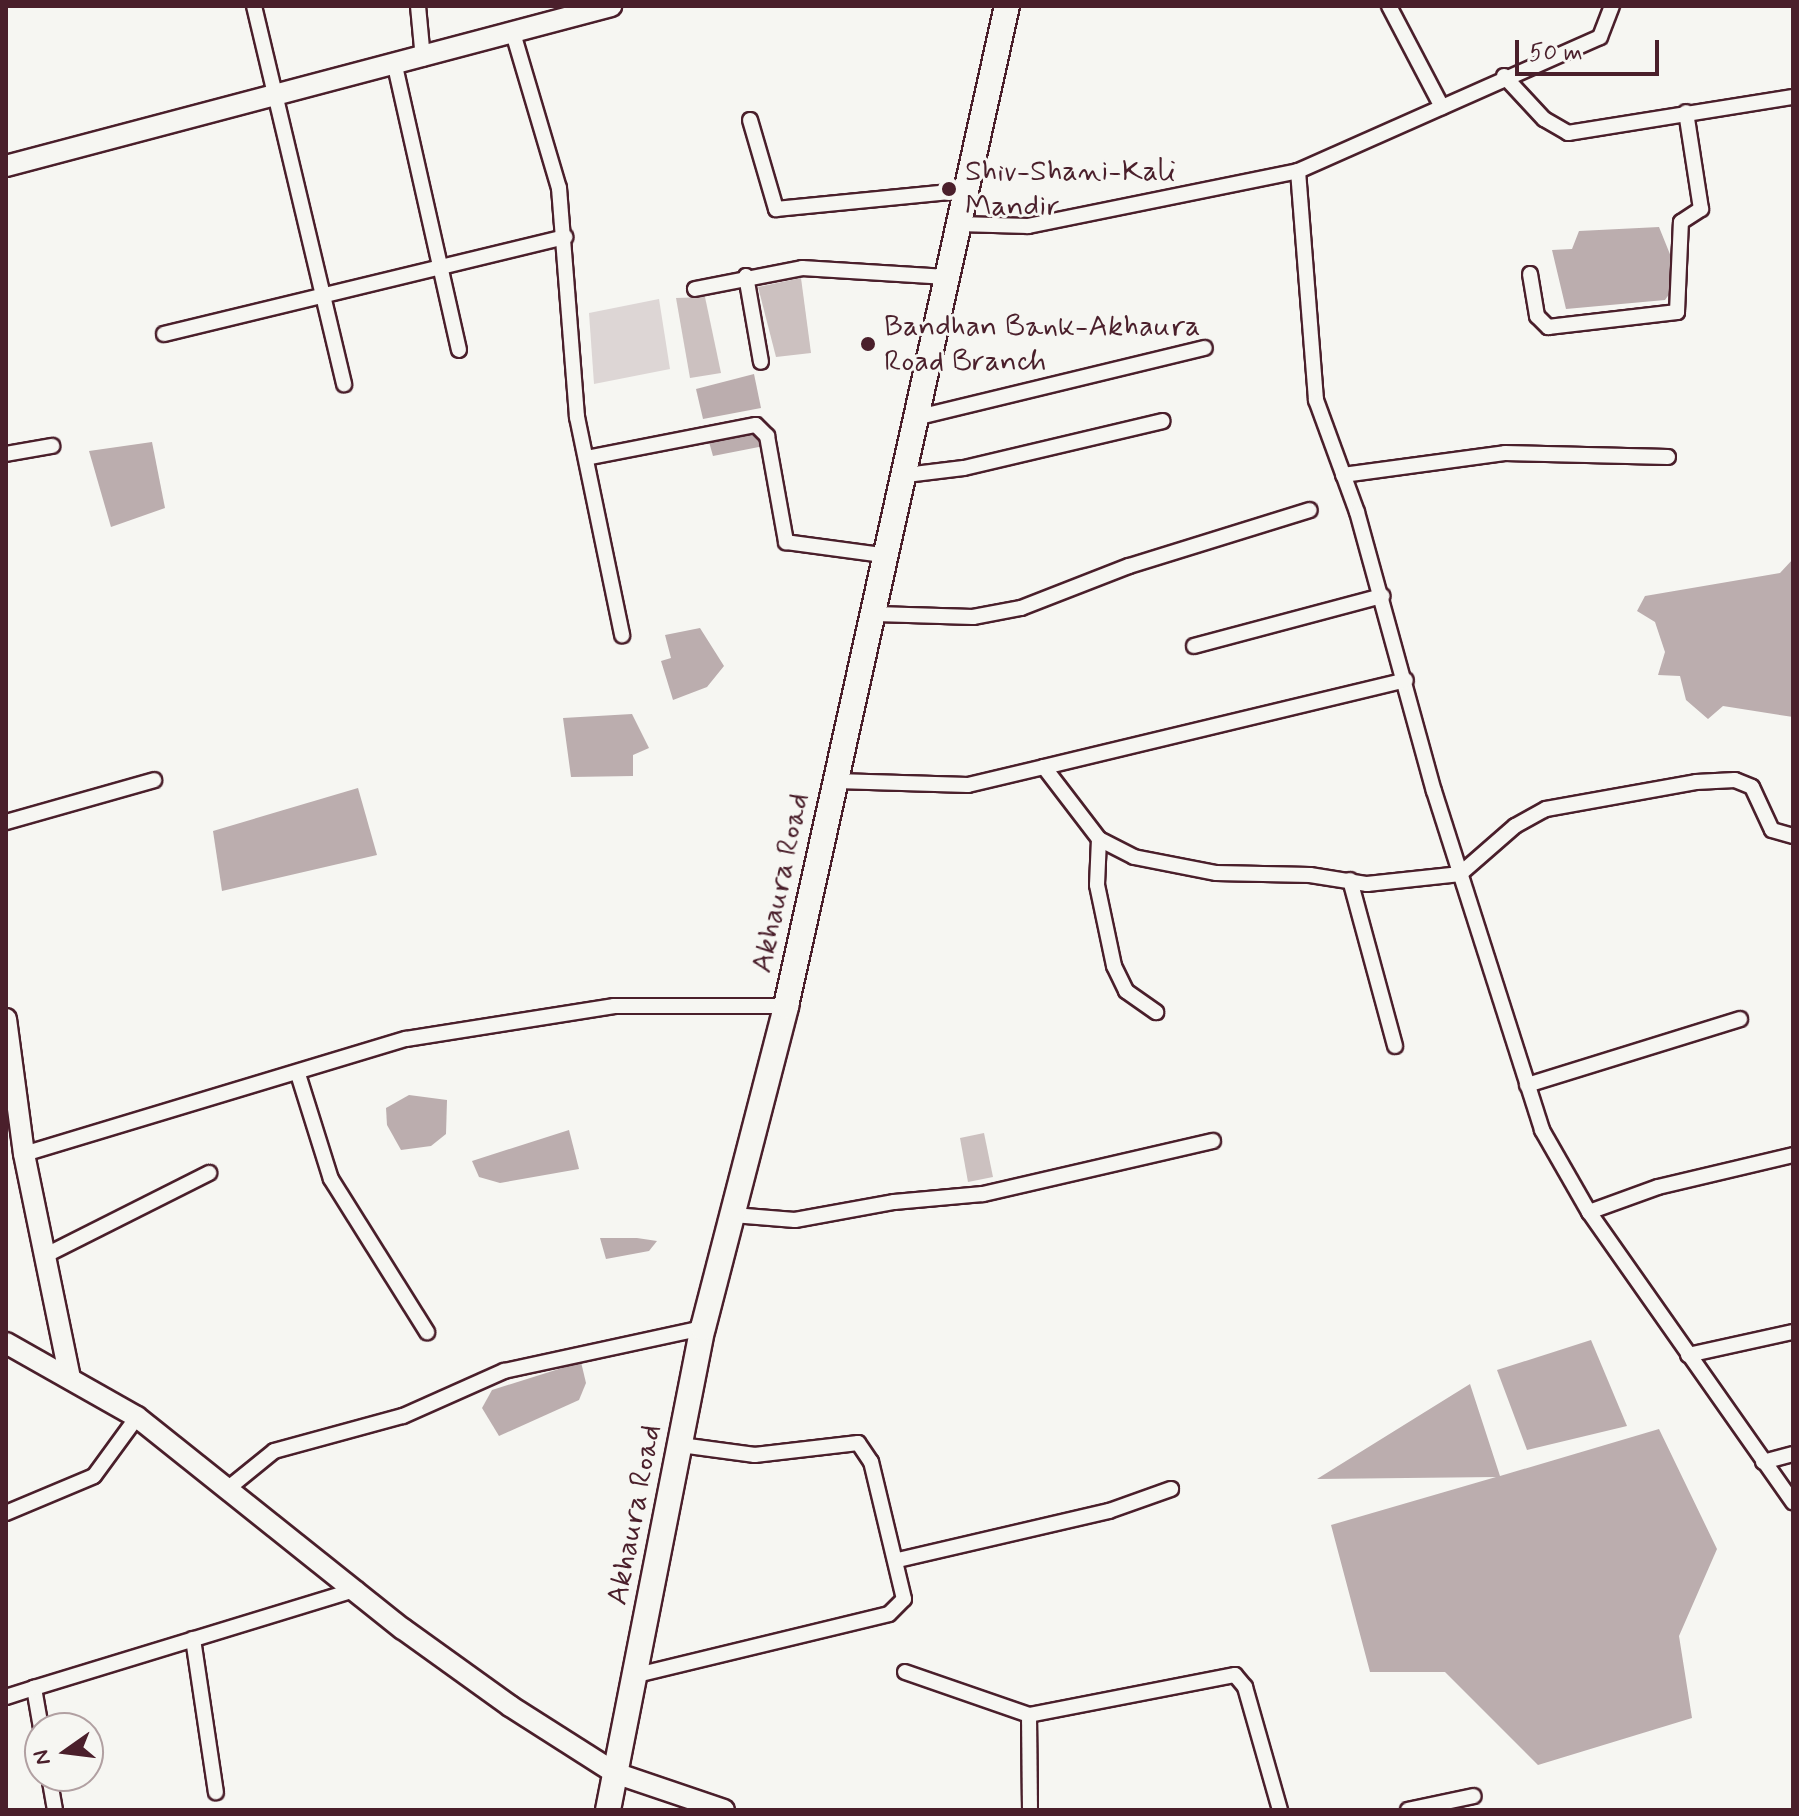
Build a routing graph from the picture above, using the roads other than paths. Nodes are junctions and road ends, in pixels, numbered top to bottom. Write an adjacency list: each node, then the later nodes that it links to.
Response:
1 (254, 6): 12 (street)
2 (418, 6): 8 (street)
3 (1007, 6): 18 (main road, Akhaura Road)
4 (1389, 6): 13 (street)
5 (1612, 6): 10 (street)
6 (601, 7): 7 (street)
7 (513, 33): 8 (street); 20 (street)
8 (423, 59): 9 (street)
9 (395, 66): 12 (street); 21 (street)
10 (1507, 78): 13 (street); 14 (street)
11 (1793, 97): 14 (street)
12 (274, 100): 16 (street); 26 (street)
13 (1442, 107): 17 (street)
14 (1686, 112): 22 (street)
15 (750, 120): 18 (street)
16 (6, 166)
17 (1298, 171): 19 (street); 39 (street)
18 (970, 190): 19 (main road, Akhaura Road)
19 (959, 224): 24 (main road, Akhaura Road)
20 (565, 237): 21 (street); 37 (street)
21 (441, 266): 26 (street); 29 (street)
22 (1530, 274)
23 (746, 276): 24 (street); 25 (street); 30 (street)
24 (947, 277): 32 (main road, Akhaura Road)
25 (695, 289)
26 (322, 295): 27 (street); 31 (street)
27 (164, 334)
28 (1205, 348): 32 (street)
29 (459, 350)
30 (761, 362)
31 (344, 384)
32 (915, 418): 38 (main road, Akhaura Road)
33 (1163, 421): 38 (street)
34 (52, 446): 35 (street)
35 (6, 454)
36 (1668, 457): 39 (street)
37 (586, 458): 41 (street); 44 (street)
38 (906, 475): 41 (main road, Akhaura Road)
39 (1343, 475): 42 (street)
40 (1310, 510): 43 (street)
41 (889, 556): 43 (main road, Akhaura Road)
42 (1382, 596): 45 (street); 46 (street)
43 (876, 614): 49 (main road, Akhaura Road)
44 (622, 635)
45 (1194, 646)
46 (1406, 680): 47 (street); 53 (street)
47 (1044, 767): 49 (street); 52 (street)
48 (154, 780): 50 (street)
49 (836, 781): 55 (main road, Akhaura Road)
50 (6, 822)
51 (1793, 836): 53 (street)
52 (1099, 839): 54 (street); 56 (street)
53 (1460, 874): 54 (street); 62 (street)
54 (1350, 880): 59 (street)
55 (786, 1006): 61 (street); 68 (main road, Akhaura Road)
56 (1156, 1012)
57 (6, 1019): 60 (street)
58 (1740, 1019): 62 (street)
59 (1395, 1046)
60 (9, 1057): 64 (street)
61 (298, 1074): 64 (street); 71 (street)
62 (1527, 1085): 67 (street)
63 (1213, 1141): 68 (street)
64 (24, 1154): 69 (street)
65 (1793, 1155): 67 (street)
66 (209, 1173): 69 (street)
67 (1589, 1212): 74 (street)
68 (733, 1215): 70 (main road, Akhaura Road)
69 (44, 1256): 75 (street)
70 (703, 1328): 77 (main road, Akhaura Road); 80 (street)
71 (427, 1332)
72 (1793, 1332): 74 (street)
73 (6, 1343): 75 (street)
74 (1688, 1355): 79 (street)
75 (70, 1378): 76 (street)
76 (137, 1417): 80 (street); 83 (street)
77 (681, 1445): 84 (street); 88 (main road, Akhaura Road)
78 (1793, 1454): 79 (street)
79 (1763, 1462): 82 (street)
80 (231, 1486): 85 (street)
81 (1171, 1489): 84 (street)
82 (1793, 1502)
83 (6, 1513)
84 (898, 1560): 88 (street)
85 (357, 1589): 86 (street); 93 (street)
86 (193, 1639): 89 (street); 94 (street)
87 (905, 1672): 92 (street)
88 (637, 1675): 93 (main road, Akhaura Road)
89 (34, 1688): 90 (street); 91 (street)
90 (6, 1697)
91 (38, 1712)
92 (1029, 1715): 98 (street); 99 (street)
93 (615, 1773): 96 (main road, Akhaura Road); 97 (street)
94 (216, 1792)
95 (1474, 1796): 100 (street)
96 (608, 1810)
97 (724, 1810)
98 (1030, 1810)
99 (1280, 1810)
100 (1408, 1810)

